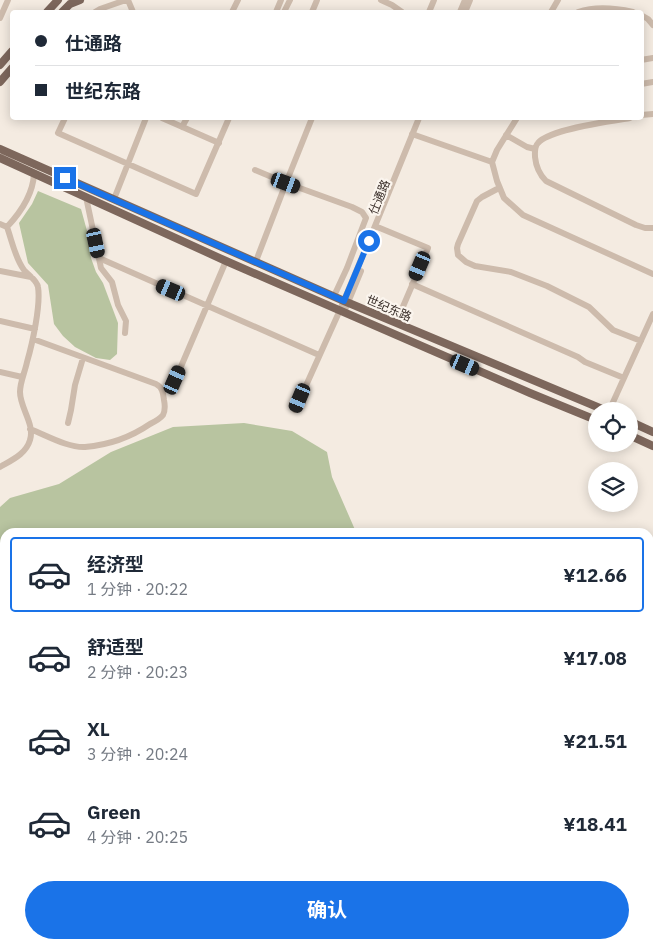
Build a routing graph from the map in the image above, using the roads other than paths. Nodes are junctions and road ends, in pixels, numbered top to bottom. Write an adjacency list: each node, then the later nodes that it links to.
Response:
1 (8, 0): 12 (street)
2 (58, 0): 7 (main road)
3 (80, 0): 6 (main road)
4 (127, 0): 8 (street)
5 (381, 0): 9 (street)
6 (68, 2)
7 (48, 10)
8 (98, 10)
9 (399, 10)
10 (587, 10): 11 (street)
11 (622, 10)
12 (0, 18)
13 (10, 53): 14 (main road)
14 (0, 65)
15 (10, 70): 16 (main road)
16 (0, 82)
17 (64, 120): 35 (street)
18 (145, 120): 35 (street)
19 (166, 120): 27 (street)
20 (186, 120): 27 (street)
21 (228, 120): 30 (street)
22 (311, 120): 38 (street)
23 (418, 120): 28 (street, 仕通路)
24 (422, 120): 28 (street, 仕通路)
25 (516, 120): 29 (street)
26 (620, 120): 32 (street)
27 (182, 127): 30 (street)
28 (414, 134): 34 (street); 43 (street, 仕通路)
29 (506, 135): 32 (street); 34 (street)
30 (218, 143): 35 (street)
31 (0, 149): 41 (main road, 世纪东路)
32 (535, 149): 45 (street)
33 (0, 158): 37 (main road, 世纪东路)
34 (492, 162): 39 (street)
35 (127, 163): 41 (street)
36 (255, 170): 38 (street)
37 (34, 174): 40 (main road, 世纪东路); 44 (street)
38 (286, 183): 48 (street); 53 (street)
39 (499, 188): 50 (street); 63 (street)
40 (86, 197): 46 (street); 47 (main road, 世纪东路)
41 (114, 199): 48 (main road, 世纪东路)
42 (0, 224): 44 (street)
43 (377, 226): 52 (street); 54 (street, 仕通路)
44 (7, 227): 51 (street)
45 (653, 228)
46 (99, 258): 55 (street); 61 (street)
47 (226, 261): 55 (street); 56 (main road, 世纪东路)
48 (256, 261): 53 (main road, 世纪东路)
49 (0, 271): 51 (street)
50 (653, 274)
51 (31, 277): 60 (street)
52 (412, 284): 59 (street); 68 (street)
53 (334, 296): 54 (main road, 世纪东路)
54 (346, 302): 56 (street, 仕通路); 59 (main road, 世纪东路)
55 (208, 306): 64 (street); 69 (street)
56 (342, 311): 64 (street, 仕通路); 73 (main road, 世纪东路)
57 (653, 314): 63 (street)
58 (0, 321): 60 (street)
59 (396, 322): 71 (main road, 世纪东路)
60 (35, 329): 62 (street)
61 (125, 333)
62 (33, 340): 65 (street); 67 (street)
63 (641, 341): 68 (street)
64 (319, 354): 72 (street, 仕通路)
65 (83, 358): 74 (street); 76 (street)
66 (0, 372): 67 (street)
67 (22, 377): 76 (street)
68 (624, 378): 70 (street)
69 (171, 390)
70 (612, 402)
71 (588, 403)
72 (295, 410)
73 (588, 417)
74 (68, 423)
75 (638, 425): 77 (main road)
76 (30, 429): 80 (street)
77 (653, 432)
78 (638, 439): 79 (main road)
79 (653, 446)
80 (0, 467)

